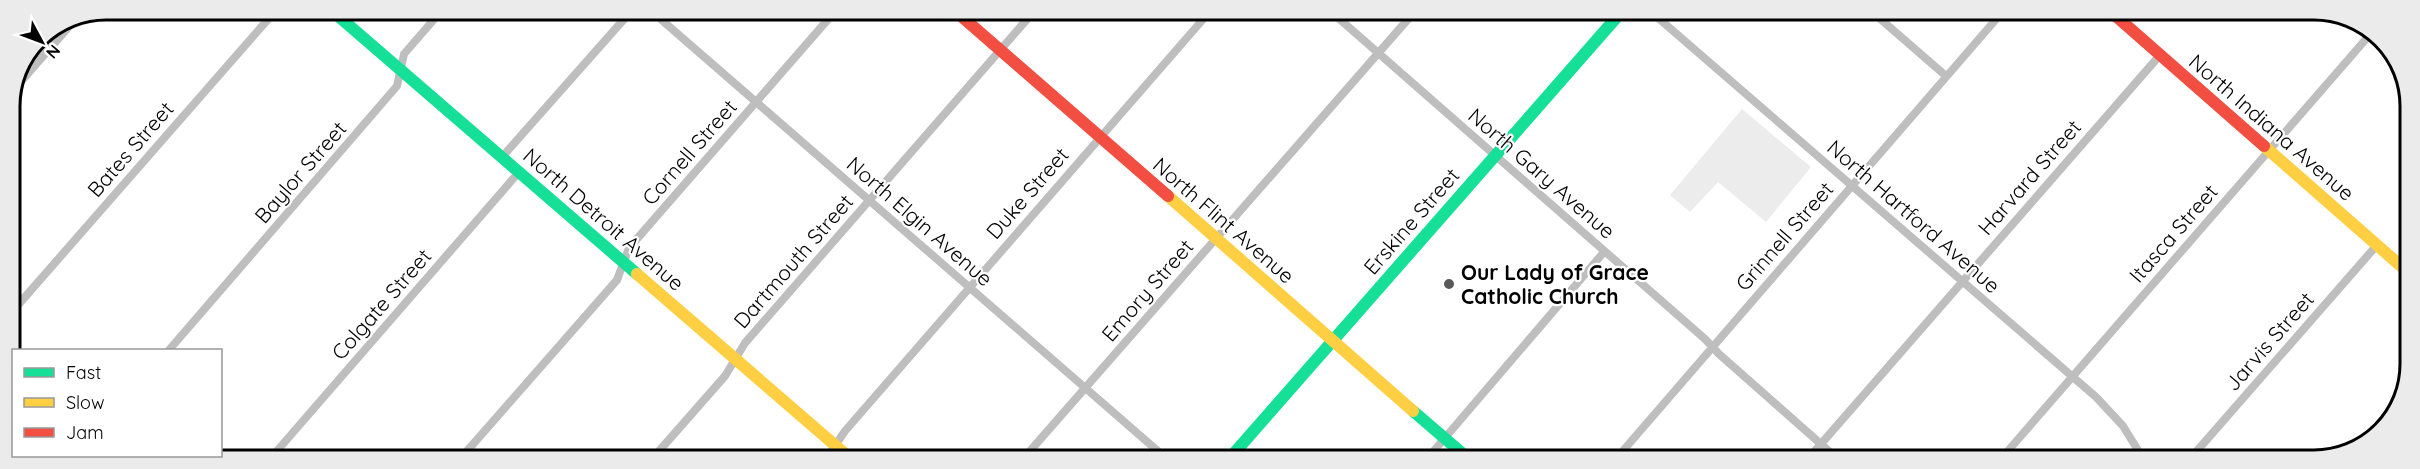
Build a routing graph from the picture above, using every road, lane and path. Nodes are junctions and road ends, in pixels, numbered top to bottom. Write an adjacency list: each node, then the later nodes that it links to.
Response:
1 (267, 20): 40 (street, Bates Street)
2 (343, 20): 22 (street, North Detroit Avenue)
3 (433, 20): 22 (street, Baylor Street)
4 (623, 20): 29 (street)
5 (662, 20): 25 (street, North Elgin Avenue)
6 (828, 20): 25 (street, Cornell Street)
7 (965, 20): 19 (street, North Flint Avenue)
8 (1027, 20): 19 (street, Dartmouth Street)
9 (1202, 20): 26 (street, Duke Street)
10 (1340, 20): 20 (street, North Gary Avenue)
11 (1406, 20): 20 (street, Emory Street)
12 (1614, 20): 28 (street, Erskine Street)
13 (1661, 20): 31 (street, North Hartford Avenue)
14 (1882, 20): 23 (street)
15 (1995, 20): 23 (street, Grinnell Street)
16 (2120, 20): 21 (street, North Indiana Avenue)
17 (66, 30): 24 (street)
18 (2367, 38): 27 (street, Itasca Street)
19 (1000, 51): 26 (street, North Flint Avenue); 32 (street, Dartmouth Street)
20 (1378, 53): 28 (street, North Gary Avenue); 33 (street, Emory Street)
21 (2160, 55): 27 (street, North Indiana Avenue); 38 (street, Harvard Street)
22 (400, 70): 29 (street, North Detroit Avenue); 43 (street, Baylor Street)
23 (1946, 76): 31 (street, Grinnell Street)
24 (25, 77)
25 (756, 103): 32 (street, North Elgin Avenue); 36 (street, Cornell Street)
26 (1100, 137): 33 (street, North Flint Avenue); 39 (street, Duke Street)
27 (2269, 150): 34 (street, North Indiana Avenue); 45 (street, Itasca Street)
28 (1495, 156): 35 (street, North Gary Avenue); 41 (street, Erskine Street)
29 (502, 157): 30 (street, North Detroit Avenue)
30 (519, 172): 36 (street, North Detroit Avenue); 50 (street, Colgate Street)
31 (1852, 185): 38 (street, North Hartford Avenue); 42 (street, Grinnell Street)
32 (869, 202): 39 (street, North Elgin Avenue); 44 (street, Dartmouth Street)
33 (1215, 239): 41 (street, North Flint Avenue); 46 (street, Emory Street)
34 (2377, 245): 37 (street, North Indiana Avenue); 65 (street, Jarvis Street)
35 (1605, 252): 42 (street, North Gary Avenue); 47 (street)
36 (624, 262): 44 (street, North Detroit Avenue); 51 (street, Cornell Street)
37 (2400, 265)
38 (1961, 282): 45 (street, North Hartford Avenue); 48 (street, Harvard Street)
39 (969, 287): 46 (street, North Elgin Avenue); 49 (street, Duke Street)
40 (19, 304)
41 (1333, 340): 47 (street, North Flint Avenue); 57 (street, Erskine Street)
42 (1712, 347): 48 (street, North Gary Avenue); 60 (street, Grinnell Street)
43 (171, 349)
44 (735, 359): 49 (street, North Detroit Avenue); 52 (street, Dartmouth Street)
45 (2072, 376): 63 (street, Itasca Street); 64 (street, North Hartford Avenue)
46 (1085, 388): 55 (street, Emory Street); 56 (street, North Elgin Avenue)
47 (1446, 438): 58 (street); 59 (street, North Flint Avenue)
48 (1820, 444): 61 (street, Harvard Street); 62 (street, North Gary Avenue)
49 (835, 446): 53 (street, Duke Street); 54 (street, North Detroit Avenue)
50 (278, 450)
51 (468, 450)
52 (660, 450)
53 (832, 450)
54 (840, 450)
55 (1031, 450)
56 (1157, 450)
57 (1237, 450)
58 (1435, 450)
59 (1459, 450)
60 (1624, 450)
61 (1815, 450)
62 (1827, 450)
63 (2009, 450)
64 (2137, 450)
65 (2198, 450)

